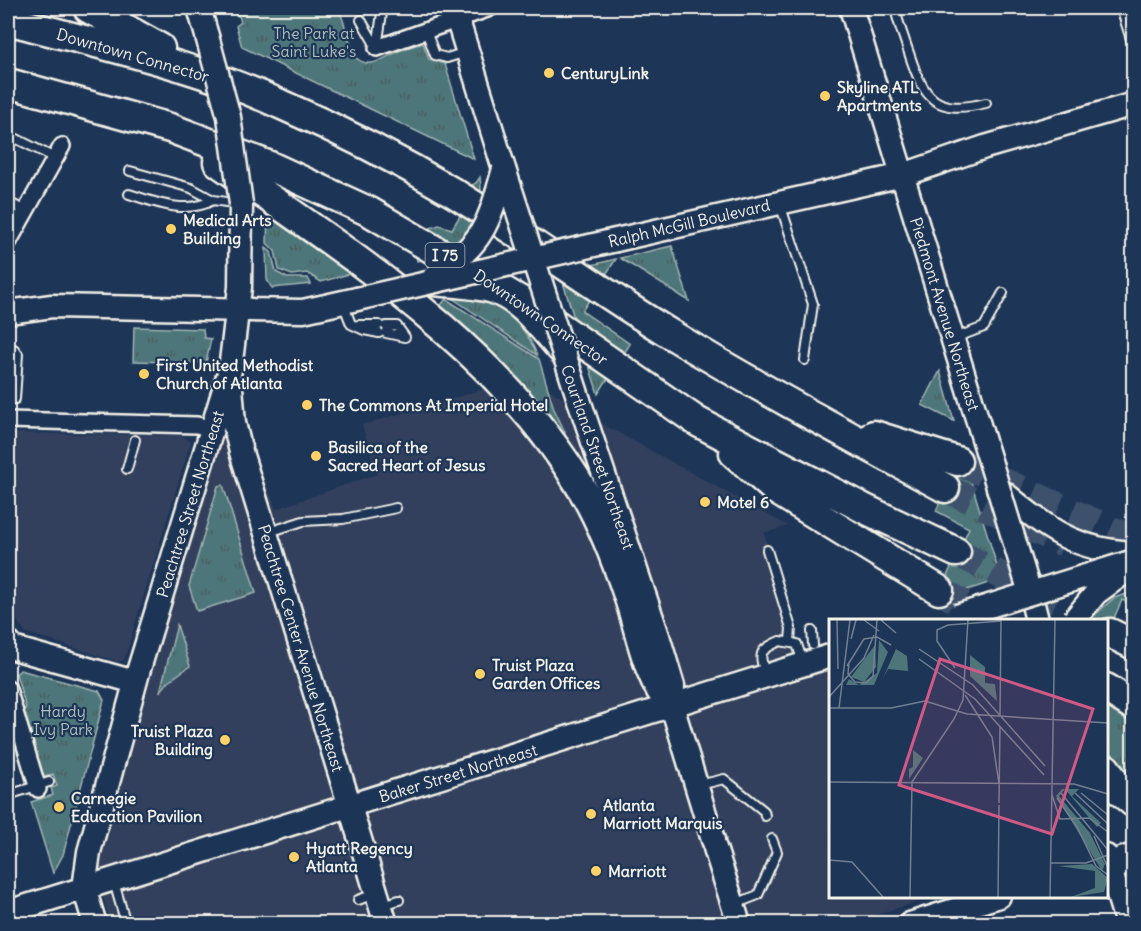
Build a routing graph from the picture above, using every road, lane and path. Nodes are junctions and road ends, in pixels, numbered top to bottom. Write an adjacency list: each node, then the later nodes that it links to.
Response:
1 (88, 8): 15 (highway)
2 (199, 8): 28 (main road, Peachtree Street Northeast, bridge)
3 (490, 8): 8 (street)
4 (850, 8): 24 (main road, Piedmont Avenue Northeast)
5 (895, 8): 17 (lane)
6 (1121, 8): 13 (lane)
7 (382, 13): 12 (lane)
8 (456, 13): 11 (street); 14 (main road, Courtland Street Northeast)
9 (8, 20): 15 (highway, Downtown Connector)
10 (361, 20): 12 (lane)
11 (426, 31): 12 (street); 14 (lane)
12 (377, 48)
13 (1134, 49)
14 (468, 51): 22 (main road, Courtland Street Northeast)
15 (225, 82): 45 (highway, Downtown Connector)
16 (8, 83): 19 (highway, Downtown Connector / I 75)
17 (986, 103)
18 (1134, 104): 24 (main road, Ralph McGill Boulevard)
19 (170, 128): 47 (highway, Downtown Connector / I 75); 74 (highway)
20 (15, 138): 21 (lane)
21 (58, 152): 30 (street)
22 (504, 169): 32 (main road, Courtland Street Northeast, bridge); 33 (main road, bridge)
23 (130, 171): 26 (lane)
24 (903, 175): 27 (main road, Ralph McGill Boulevard); 39 (main road, Piedmont Avenue Northeast)
25 (129, 194): 26 (lane)
26 (213, 200): 28 (lane)
27 (780, 203): 32 (main road, Ralph McGill Boulevard, bridge); 42 (lane)
28 (241, 204): 36 (main road, Peachtree Street Northeast)
29 (8, 206): 30 (lane)
30 (26, 211): 31 (street)
31 (8, 243)
32 (532, 259): 33 (main road, Ralph McGill Boulevard, bridge); 41 (main road, Courtland Street Northeast, bridge)
33 (425, 283): 35 (main road, Ralph McGill Boulevard, bridge); 41 (main road, bridge)
34 (1003, 293): 39 (lane)
35 (350, 300): 36 (main road, Ralph McGill Boulevard); 38 (lane)
36 (238, 310): 37 (main road, Ralph McGill Boulevard); 43 (main road, Peachtree Street Northeast)
37 (8, 312)
38 (382, 329)
39 (953, 339): 53 (main road, Piedmont Avenue Northeast, bridge)
40 (8, 349): 44 (lane)
41 (563, 354): 74 (main road, Courtland Street Northeast, bridge)
42 (805, 360)
43 (230, 370): 48 (main road, Peachtree Street Northeast); 55 (main road, Peachtree Center Avenue Northeast)
44 (8, 402)
45 (812, 416): 50 (highway); 52 (highway, Downtown Connector)
46 (8, 420): 48 (street)
47 (698, 422): 57 (highway, Downtown Connector / I 75); 61 (highway)
48 (212, 429): 71 (main road, Peachtree Street Northeast)
49 (135, 440): 51 (lane)
50 (957, 461)
51 (127, 469)
52 (945, 488)
53 (998, 488): 58 (main road); 62 (main road, Piedmont Avenue Northeast, bridge)
54 (396, 508): 55 (lane)
55 (266, 533): 81 (main road, Peachtree Center Avenue Northeast)
56 (767, 550): 67 (lane)
57 (956, 552)
58 (1134, 553)
59 (1134, 561): 62 (main road, bridge)
60 (1134, 566): 65 (main road, bridge)
61 (939, 590)
62 (1029, 593): 63 (main road, bridge); 64 (main road, Piedmont Avenue Northeast)
63 (950, 618)
64 (1036, 619)
65 (1076, 619)
66 (812, 631): 69 (lane)
67 (790, 641): 69 (lane); 70 (lane)
68 (9, 650): 71 (main road)
69 (816, 655): 70 (main road, Baker Street Northeast)
70 (766, 676): 74 (main road, Baker Street Northeast)
71 (135, 682): 86 (main road, Peachtree Street Northeast)
72 (8, 689): 77 (street)
73 (1108, 689): 75 (highway)
74 (672, 706): 78 (main road, Courtland Street Northeast); 81 (main road, Baker Street Northeast)
75 (1134, 706)
76 (1108, 771): 80 (highway)
77 (42, 786): 79 (lane)
78 (696, 786): 82 (lane); 91 (main road, Courtland Street Northeast)
79 (8, 795)
80 (1134, 803)
81 (350, 806): 85 (main road, Baker Street Northeast); 88 (main road, Peachtree Center Avenue Northeast)
82 (765, 816)
83 (772, 839): 91 (lane)
84 (1114, 862): 90 (main road)
85 (113, 879): 86 (main road, Baker Street Northeast); 93 (lane)
86 (84, 888): 89 (main road, Baker Street Northeast); 92 (main road, Peachtree Street Northeast)
87 (996, 898): 94 (main road)
88 (380, 905)
89 (8, 912)
90 (1128, 912)
91 (736, 914)
92 (95, 924)
93 (126, 924)
94 (910, 924)

